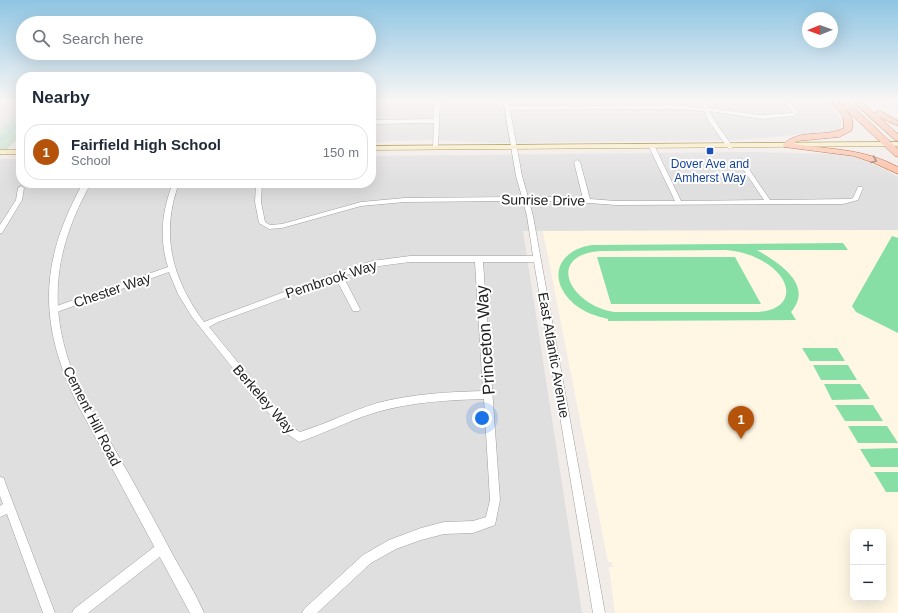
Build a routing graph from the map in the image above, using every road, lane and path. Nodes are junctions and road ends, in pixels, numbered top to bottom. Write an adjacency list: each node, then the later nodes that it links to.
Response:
1 (436, 128): 11 (street)
2 (510, 128): 14 (street, East Atlantic Avenue)
3 (717, 128): 12 (street)
4 (848, 128): 10 (main road)
5 (870, 128): 8 (main road)
6 (886, 128): 7 (main road)
7 (898, 138)
8 (887, 144): 9 (main road); 10 (main road); 18 (main road)
9 (898, 144)
10 (787, 145): 12 (main road); 21 (main road, one-way to 21)
11 (436, 147): 13 (main road); 14 (main road)
12 (730, 147): 15 (main road)
13 (376, 148)
14 (514, 148): 15 (main road); 27 (street, East Atlantic Avenue)
15 (652, 148): 30 (street)
16 (0, 152): 17 (main road)
17 (16, 152)
18 (898, 154)
19 (740, 160): 29 (street)
20 (577, 162): 28 (street)
21 (898, 171)
22 (21, 188): 31 (street)
23 (84, 188): 37 (street, Cement Hill Road)
24 (174, 188): 34 (street, Berkeley Way)
25 (259, 188): 27 (street, Sunrise Drive)
26 (860, 188): 29 (street, Sunrise Drive)
27 (525, 199): 28 (street, Sunrise Drive); 33 (street, East Atlantic Avenue)
28 (587, 200): 30 (street, Sunrise Drive)
29 (768, 202): 30 (street, Sunrise Drive)
30 (679, 203)
31 (1, 229)
32 (479, 259): 33 (street, Pembrook Way); 35 (street, Pembrook Way); 39 (street, Princeton Way)
33 (537, 259): 47 (street, East Atlantic Avenue)
34 (171, 269): 37 (street, Chester Way); 38 (street, Berkeley Way)
35 (338, 275): 36 (street); 38 (street, Pembrook Way)
36 (356, 309)
37 (54, 310): 42 (street, Cement Hill Road)
38 (203, 326): 39 (street, Berkeley Way)
39 (489, 395): 46 (street, Princeton Way)
40 (0, 482): 41 (street)
41 (4, 509): 43 (street)
42 (162, 548): 44 (street); 45 (street, Cement Hill Road)
43 (49, 613)
44 (78, 613)
45 (197, 613)
46 (308, 613)
47 (599, 613)

